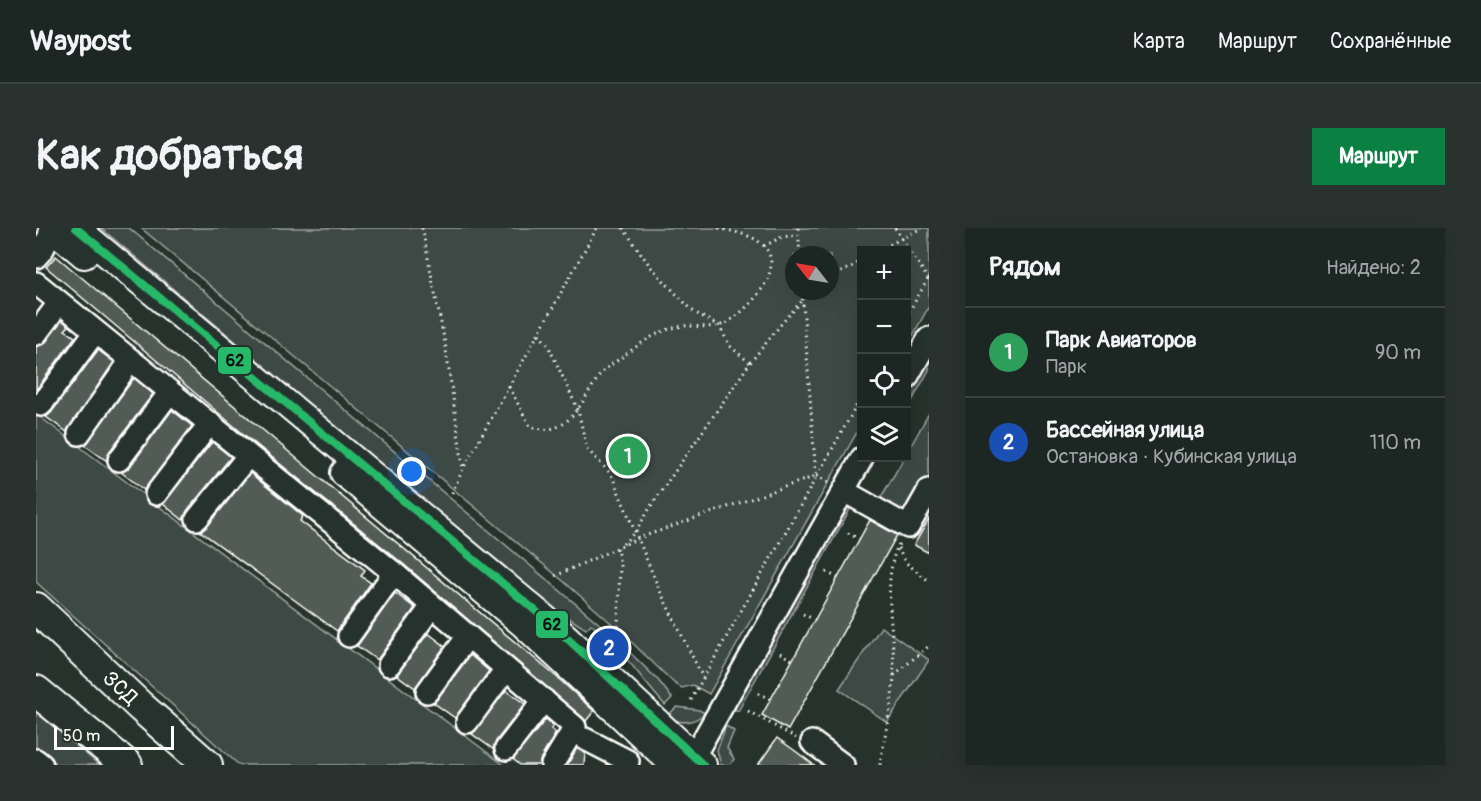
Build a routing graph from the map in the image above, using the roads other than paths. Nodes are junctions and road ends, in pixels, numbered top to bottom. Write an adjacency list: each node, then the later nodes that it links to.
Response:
1 (53, 228): 3 (street); 4 (street); 38 (main road)
2 (76, 228): 38 (main road)
3 (36, 240)
4 (36, 257)
5 (36, 283): 6 (street)
6 (59, 303): 7 (street); 8 (street)
7 (95, 332): 10 (street); 13 (street)
8 (36, 334)
9 (929, 338): 11 (street)
10 (131, 360): 12 (street); 15 (street)
11 (911, 370)
12 (170, 392): 14 (street); 17 (street)
13 (41, 405)
14 (210, 423): 16 (street); 21 (street)
15 (79, 434)
16 (248, 456): 22 (street); 23 (street)
17 (118, 460)
18 (860, 462): 20 (street)
19 (929, 490): 20 (street)
20 (844, 491): 38 (street)
21 (156, 494)
22 (197, 519)
23 (394, 573): 24 (street); 26 (street)
24 (432, 606): 27 (street); 28 (street)
25 (36, 608): 41 (highway, ЗСД)
26 (349, 636)
27 (468, 636): 29 (street); 30 (street)
28 (389, 665)
29 (506, 669): 32 (street); 33 (street)
30 (427, 692)
31 (40, 696): 40 (highway)
32 (544, 700): 36 (street); 42 (street)
33 (466, 722)
34 (585, 739): 43 (street)
35 (812, 742): 44 (street)
36 (506, 749)
37 (36, 760): 39 (street)
38 (690, 763)
39 (42, 765)
40 (127, 765)
41 (207, 765)
42 (552, 765)
43 (627, 765)
44 (843, 765)

